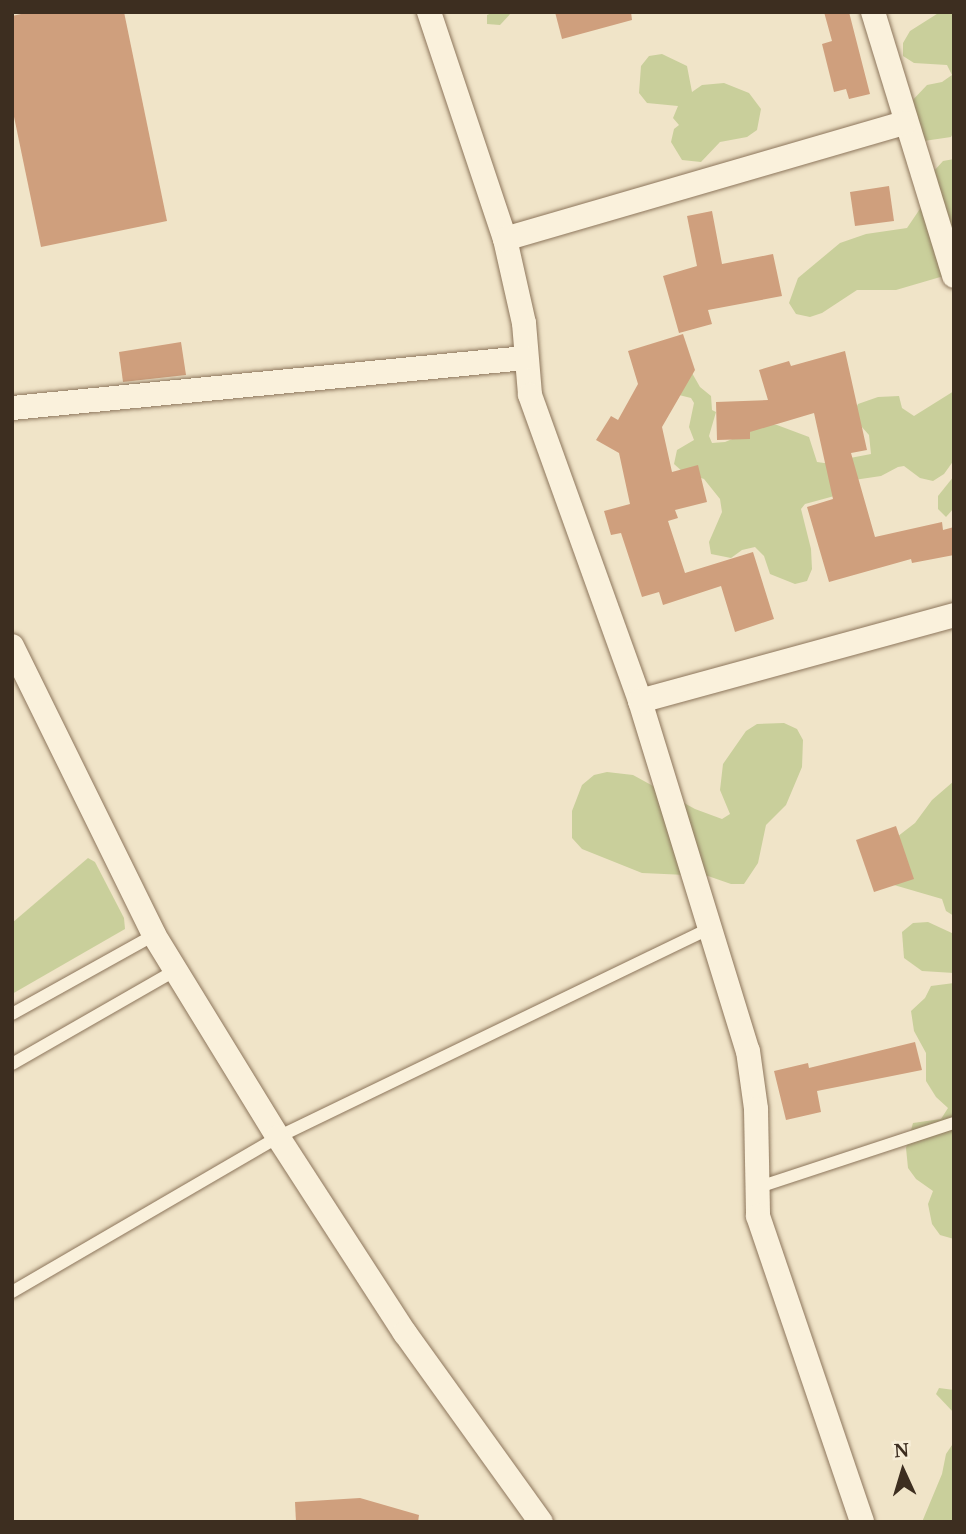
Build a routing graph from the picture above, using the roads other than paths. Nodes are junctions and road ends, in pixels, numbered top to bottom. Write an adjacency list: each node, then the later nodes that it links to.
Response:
1 (429, 12): 4 (street)
2 (873, 12): 3 (street)
3 (905, 123): 4 (street); 5 (street)
4 (505, 239): 6 (street)
5 (954, 276)
6 (525, 358): 7 (street); 10 (street)
7 (12, 408)
8 (954, 615): 10 (street)
9 (12, 646): 12 (street)
10 (640, 701): 11 (street)
11 (709, 928): 17 (lane); 18 (street)
12 (154, 935): 13 (street); 14 (lane)
13 (176, 970): 15 (lane); 17 (street)
14 (12, 1014)
15 (12, 1064)
16 (954, 1123): 18 (lane)
17 (278, 1137): 19 (lane); 20 (street)
18 (755, 1188): 21 (street)
19 (12, 1292)
20 (541, 1522)
21 (862, 1522)

